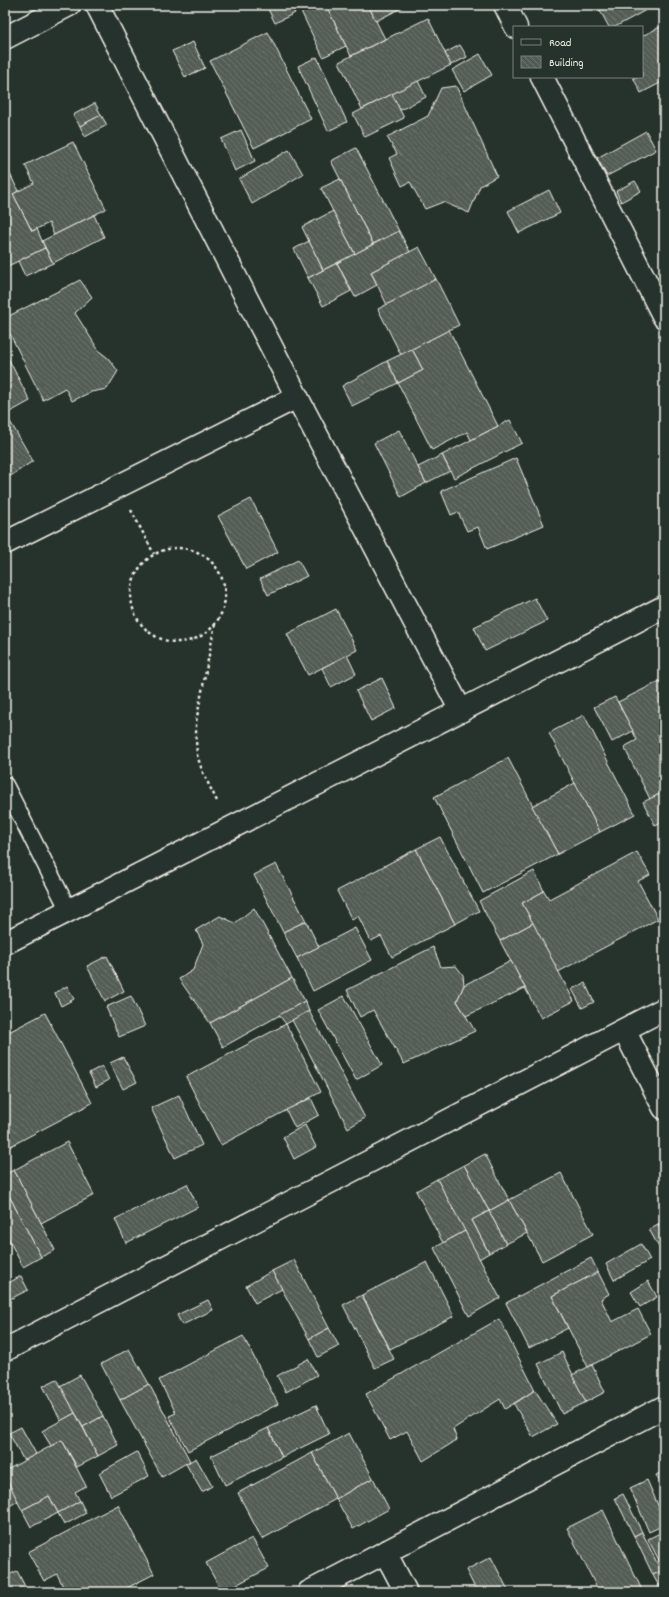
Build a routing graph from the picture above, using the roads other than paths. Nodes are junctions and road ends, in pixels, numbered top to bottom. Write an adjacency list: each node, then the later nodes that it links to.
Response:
1 (69, 5): 5 (street)
2 (97, 5): 8 (street)
3 (505, 5): 4 (street)
4 (516, 26)
5 (5, 38)
6 (543, 78): 7 (street)
7 (664, 317)
8 (297, 397): 9 (street); 11 (street)
9 (5, 543)
10 (664, 607): 11 (street)
11 (461, 711): 13 (street)
12 (5, 785): 13 (lane)
13 (69, 911): 14 (street)
14 (5, 943)
15 (664, 1009): 16 (street)
16 (624, 1030): 17 (street); 18 (street)
17 (664, 1108)
18 (5, 1350)
19 (664, 1407): 20 (street)
20 (385, 1552): 21 (street); 22 (street)
21 (313, 1591)
22 (406, 1592)

